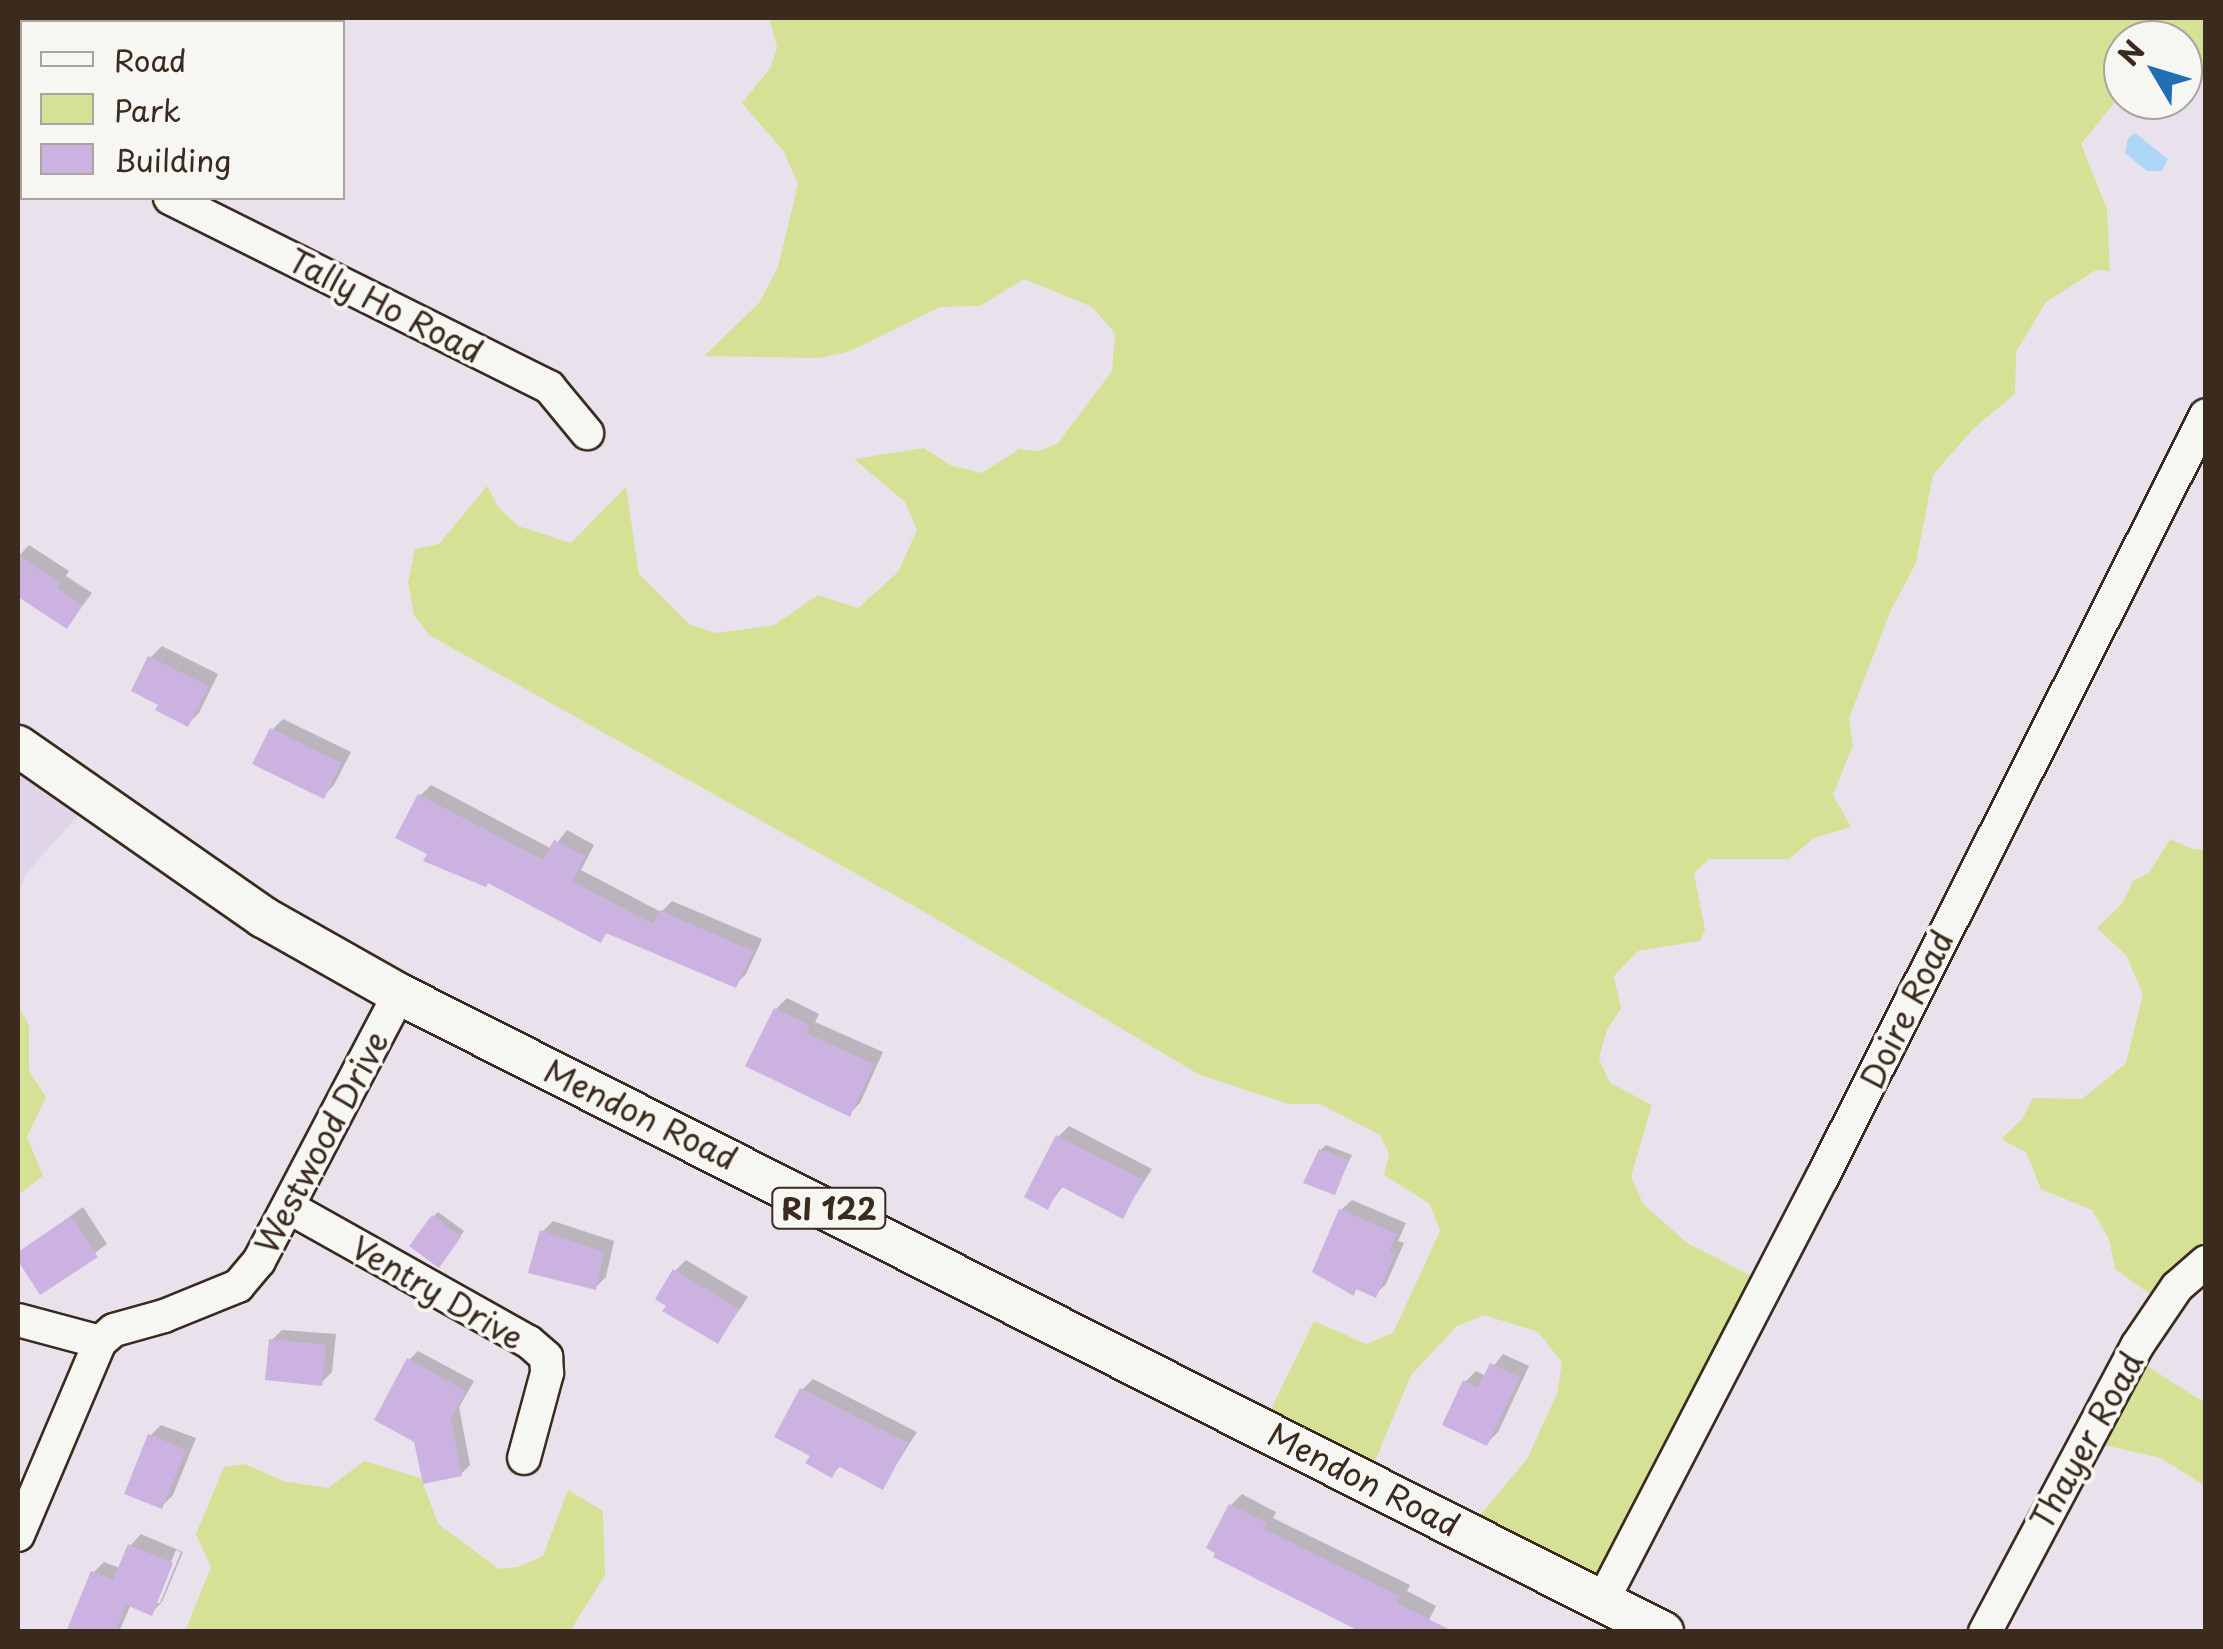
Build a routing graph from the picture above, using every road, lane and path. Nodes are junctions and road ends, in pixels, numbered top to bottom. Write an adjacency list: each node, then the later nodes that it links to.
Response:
1 (174, 200): 3 (street, Tally Ho Road)
2 (2206, 415): 12 (street, Doire Road)
3 (587, 433)
4 (18, 746): 5 (main road, Mendon Road / RI 122)
5 (399, 994): 6 (street, Westwood Drive); 12 (main road, Mendon Road / RI 122)
6 (290, 1208): 9 (street, Westwood Drive); 10 (street, Ventry Drive)
7 (2206, 1262): 14 (street, Thayer Road)
8 (18, 1320): 9 (street)
9 (100, 1342): 11 (street)
10 (524, 1458)
11 (18, 1534)
12 (1603, 1600): 13 (main road, Mendon Road / RI 122)
13 (1663, 1632)
14 (1985, 1632)

